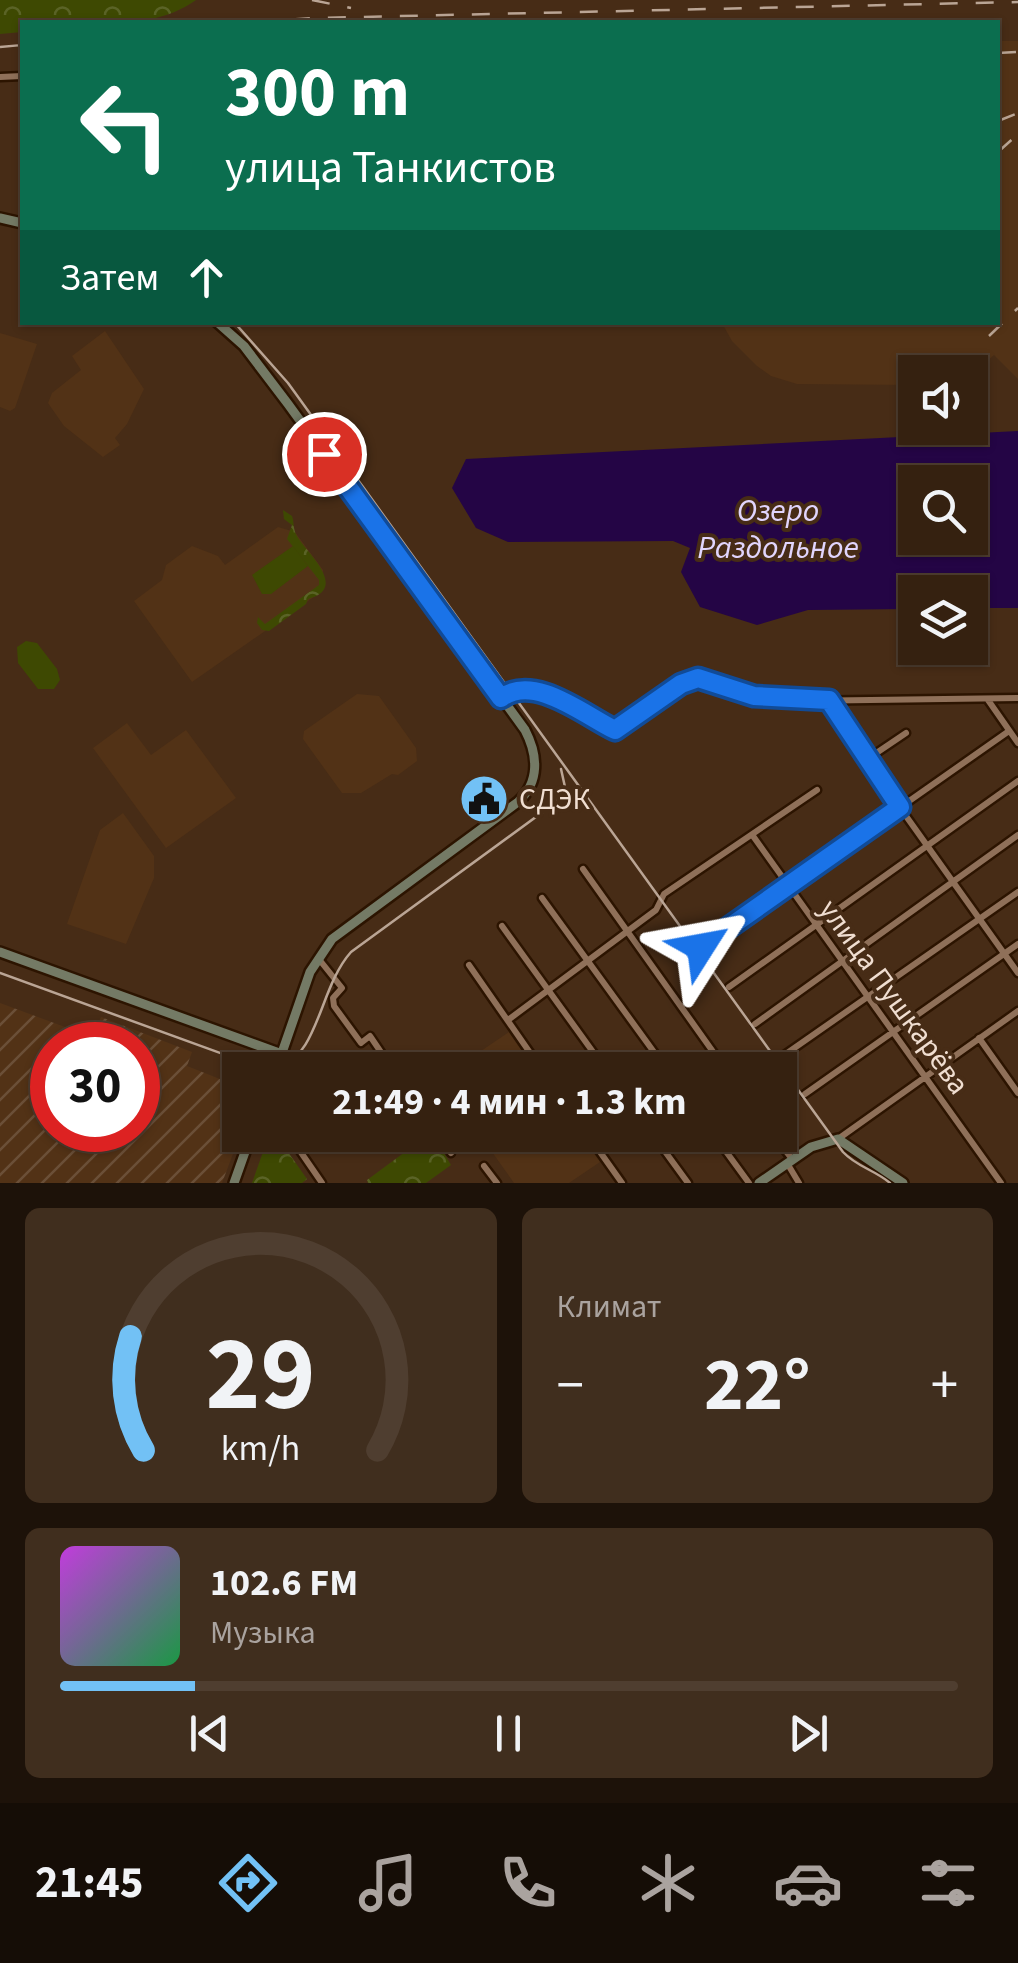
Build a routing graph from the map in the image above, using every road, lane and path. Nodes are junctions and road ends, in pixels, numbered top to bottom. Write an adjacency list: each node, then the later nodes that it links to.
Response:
1 (220, 325): 2 (main road)
2 (501, 698): 5 (street); 29 (main road)
3 (1018, 698): 4 (street)
4 (987, 699): 5 (street); 6 (street)
5 (829, 700): 9 (street)
6 (1009, 731): 8 (street); 12 (street)
7 (906, 733): 9 (street)
8 (1018, 743)
9 (866, 760): 12 (street)
10 (1018, 780): 15 (street)
11 (817, 790): 14 (street)
12 (900, 807): 15 (street); 18 (street)
13 (1018, 835): 17 (street)
14 (753, 836): 18 (street, улица Пушкарёва); 24 (street)
15 (927, 846): 17 (street); 23 (street)
16 (583, 870): 24 (street)
17 (953, 882): 21 (street); 31 (street)
18 (788, 888): 23 (street, улица Пушкарёва); 26 (street)
19 (1018, 892): 21 (street)
20 (542, 898): 30 (street)
21 (980, 920): 28 (street); 36 (street)
22 (502, 926): 35 (street)
23 (817, 926): 31 (street, улица Пушкарёва); 34 (street)
24 (626, 932): 30 (street); 48 (street)
25 (1018, 944): 28 (street)
26 (701, 947)
27 (0, 952): 42 (main road)
28 (1004, 954): 33 (street); 40 (street)
29 (317, 957): 43 (main road); 44 (street)
30 (587, 962): 35 (street); 47 (street)
31 (843, 962): 36 (street, улица Пушкарёва); 39 (street)
32 (469, 965): 38 (street)
33 (1018, 973)
34 (729, 986)
35 (548, 990): 38 (street); 46 (street)
36 (868, 997): 40 (street, улица Пушкарёва); 49 (street)
37 (1018, 1011): 41 (street)
38 (508, 1020): 45 (street)
39 (755, 1024)
40 (895, 1032): 50 (street, улица Пушкарёва); 52 (street)
41 (979, 1038): 50 (street); 51 (street)
42 (276, 1052)
43 (283, 1052)
44 (381, 1052)
45 (530, 1052)
46 (593, 1052)
47 (653, 1052)
48 (713, 1052)
49 (789, 1052)
50 (924, 1076): 53 (street); 71 (street, улица Пушкарёва)
51 (1018, 1093)
52 (805, 1094)
53 (838, 1139): 60 (main road); 70 (main road)
54 (246, 1152): 62 (main road)
55 (301, 1152): 63 (street)
56 (600, 1152): 65 (street)
57 (665, 1152): 66 (street)
58 (727, 1152): 67 (street)
59 (784, 1152): 60 (street)
60 (790, 1161): 68 (main road); 69 (street)
61 (484, 1166): 64 (street)
62 (234, 1183)
63 (322, 1183)
64 (497, 1183)
65 (622, 1183)
66 (688, 1183)
67 (750, 1183)
68 (759, 1183)
69 (799, 1183)
70 (903, 1183)
71 (1000, 1183)

